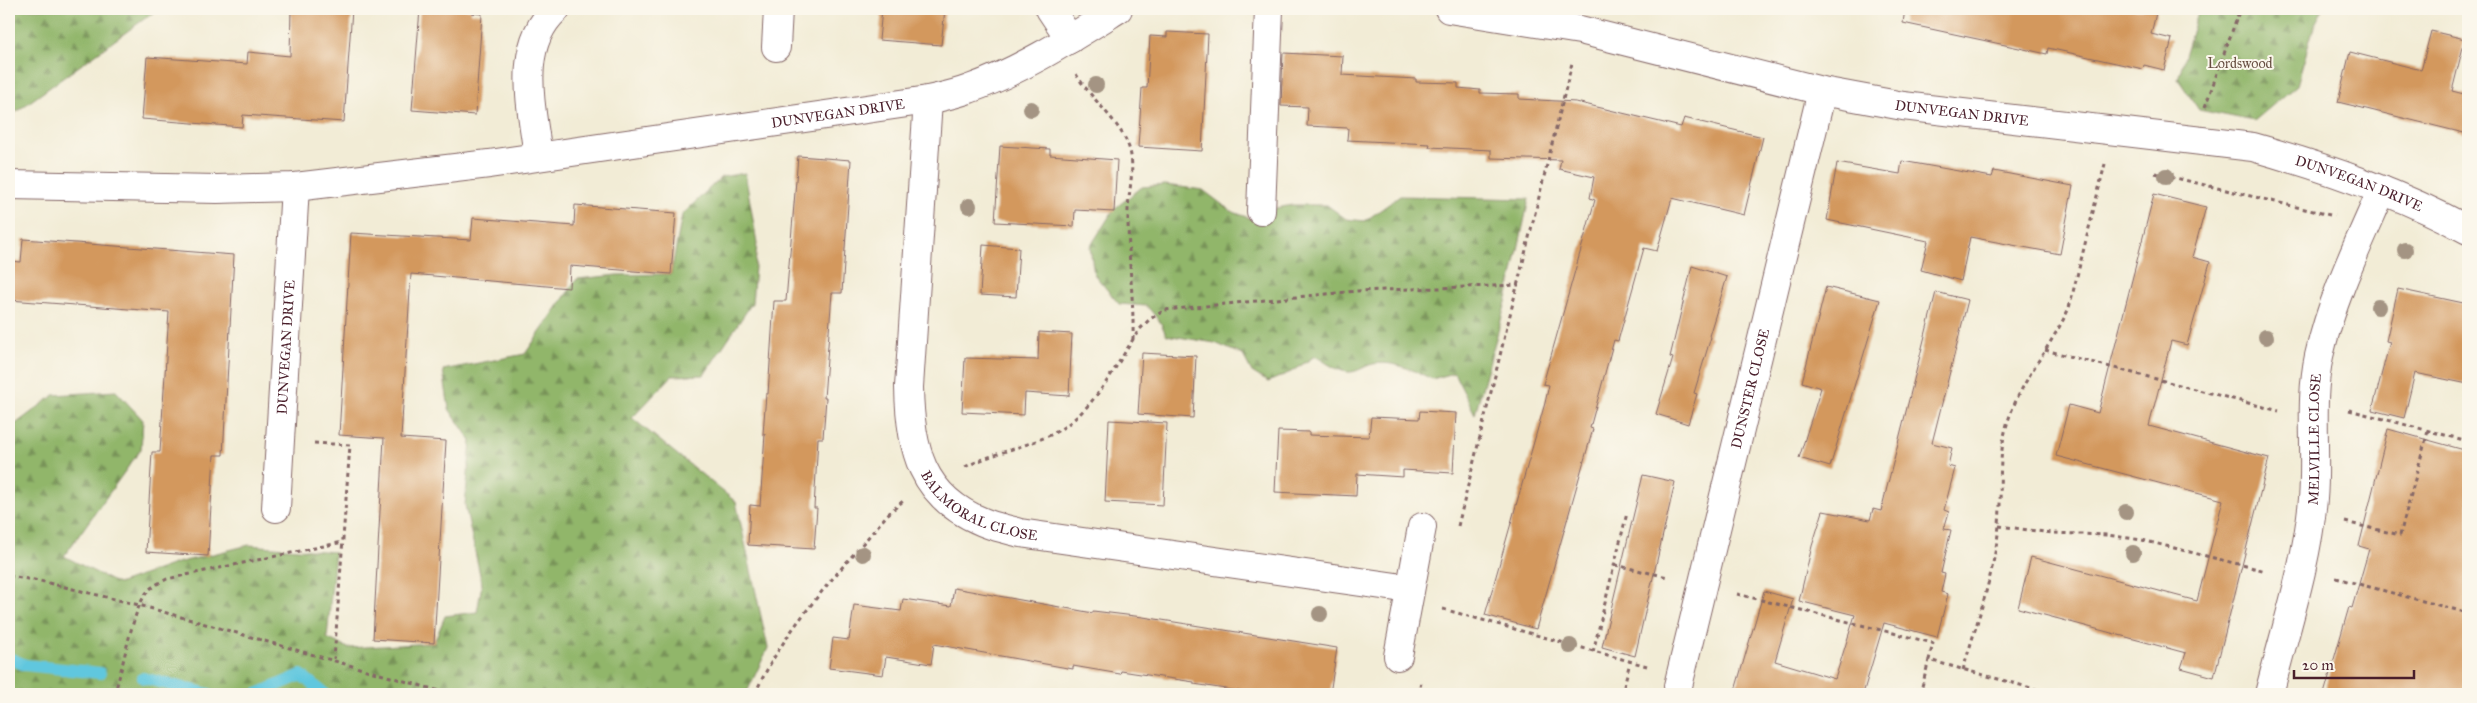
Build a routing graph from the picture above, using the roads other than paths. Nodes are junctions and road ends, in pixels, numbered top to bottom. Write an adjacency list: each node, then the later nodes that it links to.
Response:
1 (556, 9): 11 (street)
2 (778, 9): 8 (street)
3 (1050, 9): 7 (street)
4 (1118, 9): 7 (street, DUNVEGAN DRIVE)
5 (1269, 9): 15 (street)
6 (1449, 9): 9 (street, DUNVEGAN DRIVE)
7 (1064, 43): 10 (street, DUNVEGAN DRIVE)
8 (776, 47)
9 (1822, 91): 14 (street, DUNVEGAN DRIVE); 21 (street, DUNSTER CLOSE)
10 (928, 100): 11 (street, DUNVEGAN DRIVE); 19 (street, BALMORAL CLOSE)
11 (538, 156): 13 (street, DUNVEGAN DRIVE)
12 (9, 185): 13 (street, DUNVEGAN DRIVE)
13 (295, 187): 17 (street, DUNVEGAN DRIVE)
14 (2382, 190): 16 (street, DUNVEGAN DRIVE); 22 (street, MELVILLE CLOSE)
15 (1261, 211)
16 (2468, 230)
17 (276, 508)
18 (1422, 527): 19 (street)
19 (1410, 589): 20 (street)
20 (1398, 656)
21 (1680, 681)
22 (2269, 694)

